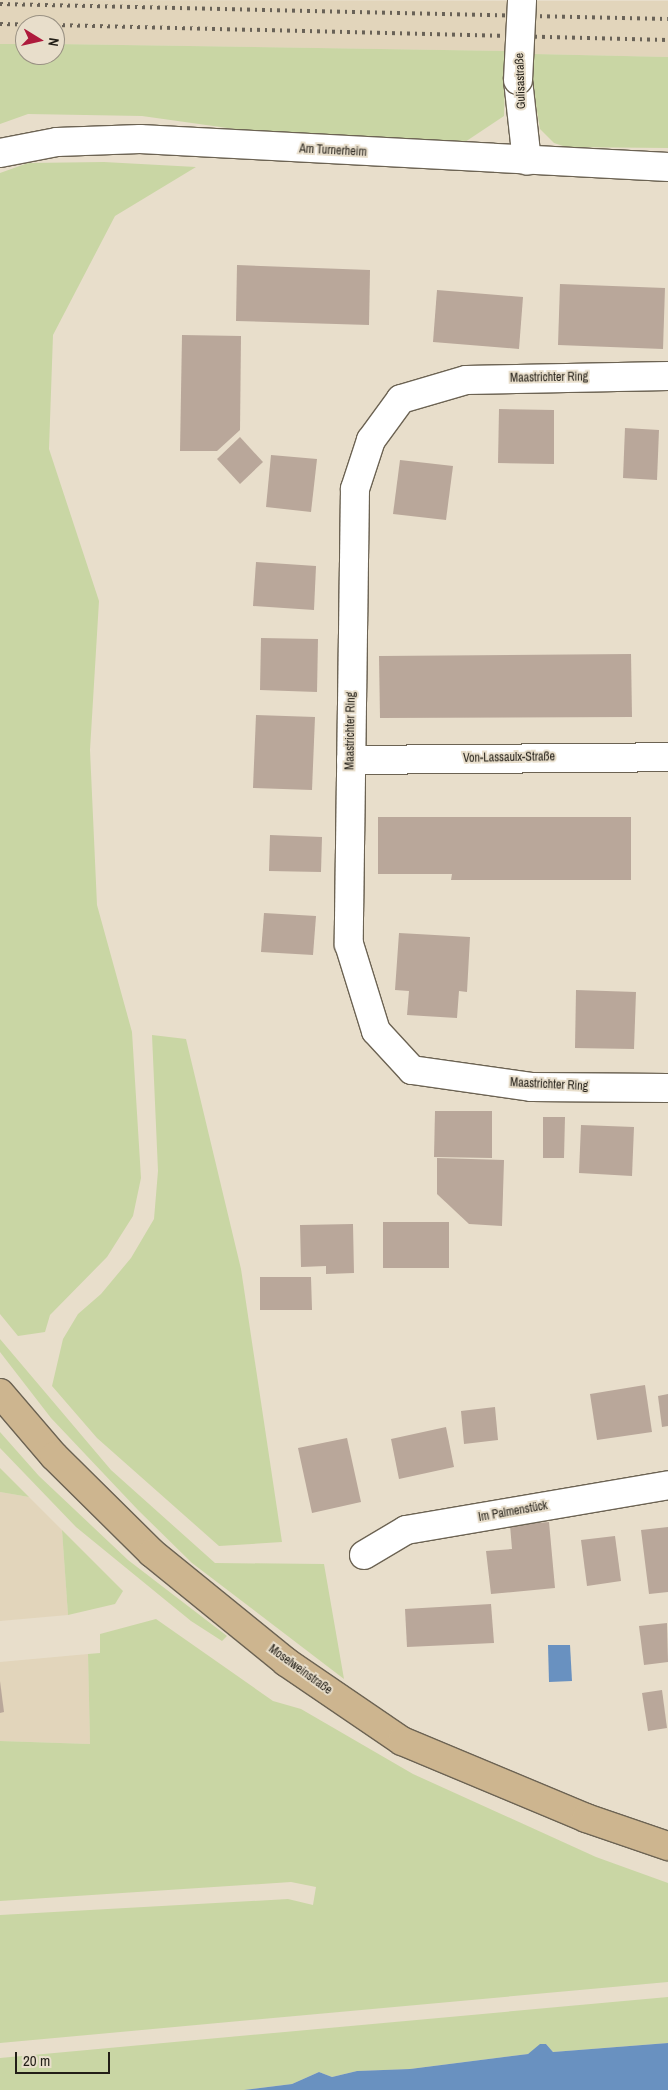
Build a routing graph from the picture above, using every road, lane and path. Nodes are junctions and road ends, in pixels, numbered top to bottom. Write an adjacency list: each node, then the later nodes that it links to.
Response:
1 (522, 0): 3 (street, Gulisastraße, bridge)
2 (0, 153): 3 (street, Am Turnerheim)
3 (527, 161): 4 (street, Am Turnerheim)
4 (668, 167)
5 (668, 376): 7 (street, Maastrichter Ring)
6 (668, 757): 7 (street, Von-Lassaulx-Straße)
7 (351, 760): 8 (street, Maastrichter Ring)
8 (668, 1088)
9 (0, 1393): 12 (main road, Moselweinstraße)
10 (668, 1485): 11 (street, Im Palmenstück)
11 (364, 1555)
12 (668, 1846)

